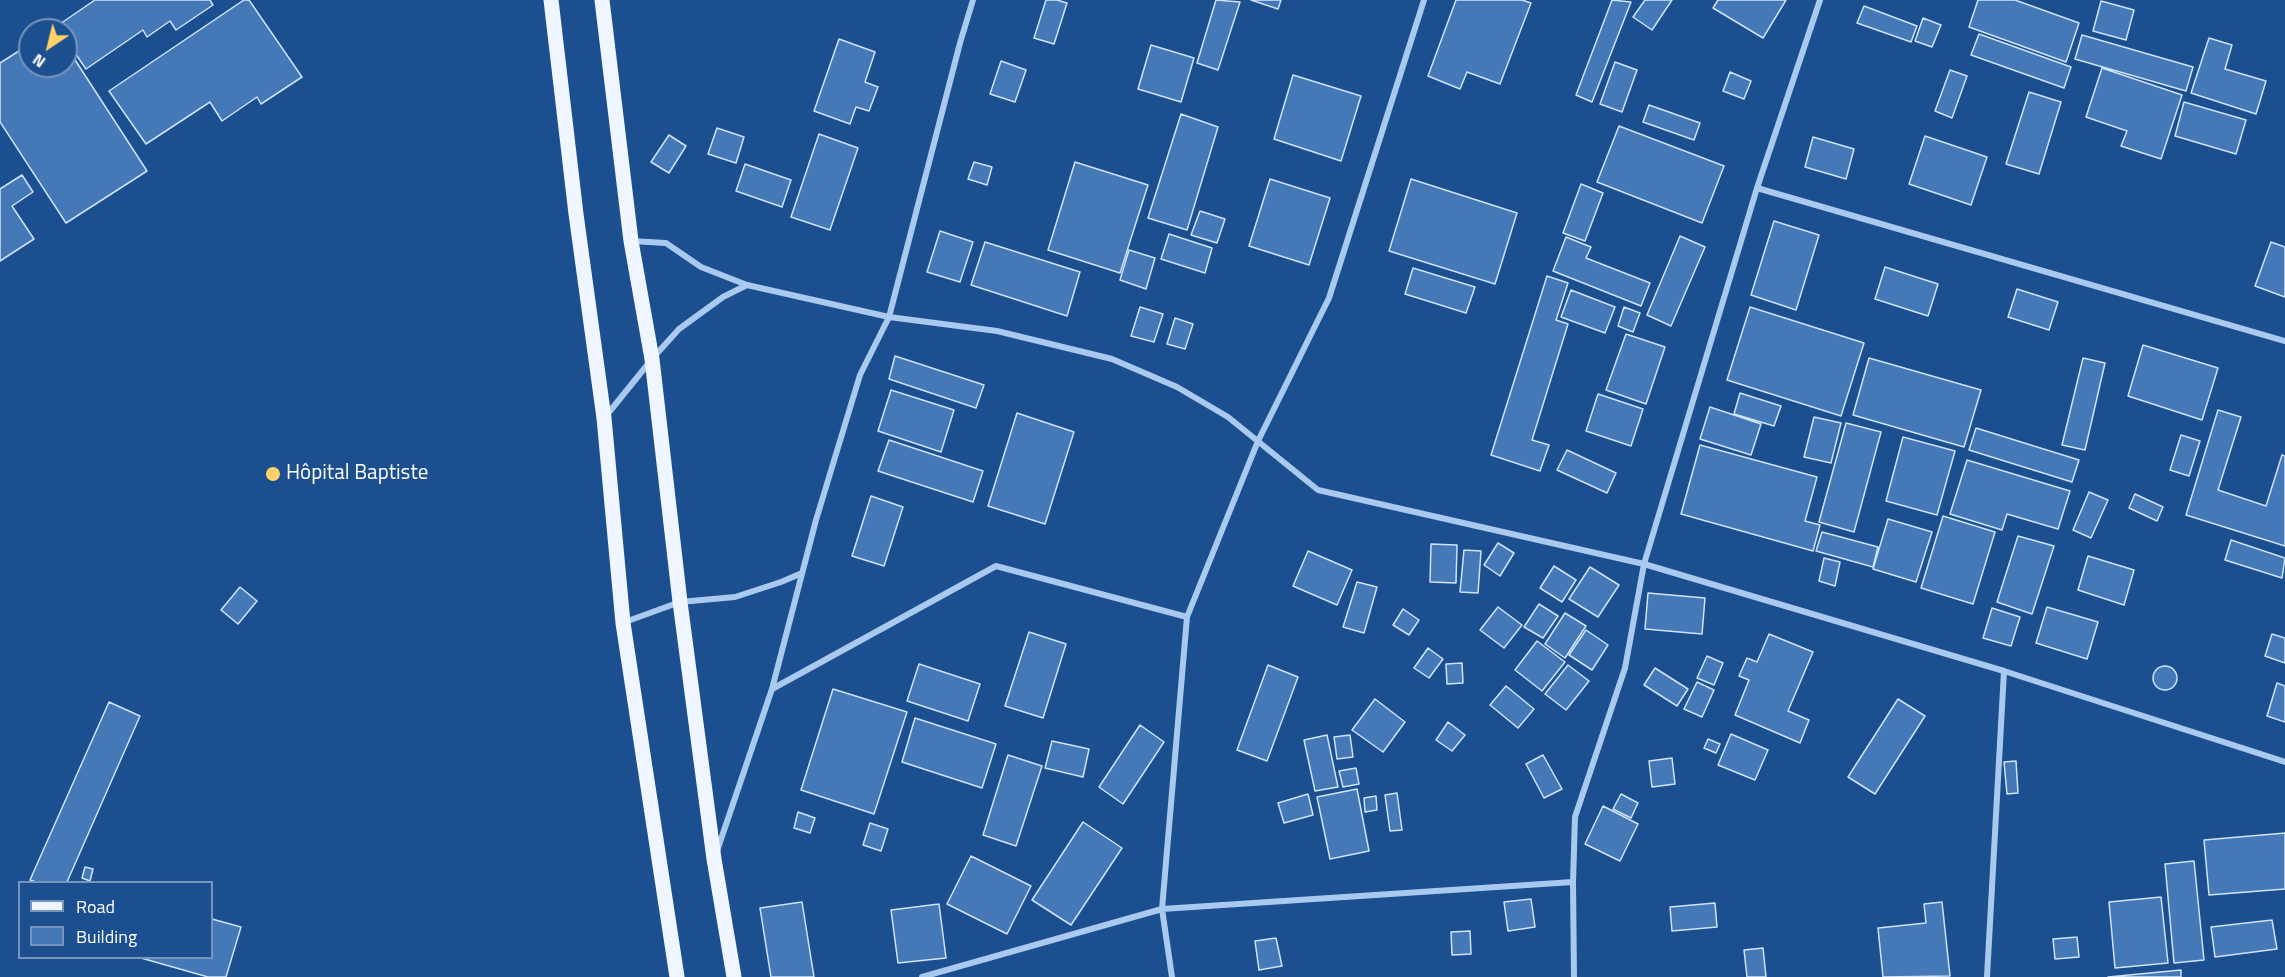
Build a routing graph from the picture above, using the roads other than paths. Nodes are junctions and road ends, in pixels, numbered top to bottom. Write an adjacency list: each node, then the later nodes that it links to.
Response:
1 (551, 0): 12 (main road)
2 (602, 0): 7 (main road)
3 (973, 0): 9 (street)
4 (1424, 0): 13 (street)
5 (1820, 0): 6 (street)
6 (1757, 188): 10 (street); 14 (street)
7 (631, 241): 8 (street); 11 (main road)
8 (747, 285): 9 (street); 11 (street)
9 (889, 317): 13 (street); 15 (street)
10 (2285, 341)
11 (652, 359): 12 (street); 16 (main road)
12 (604, 418): 18 (main road)
13 (1258, 441): 14 (street); 17 (street)
14 (1644, 564): 19 (street); 23 (street)
15 (802, 573): 16 (street); 20 (street)
16 (680, 602): 18 (street); 22 (main road)
17 (1187, 617): 20 (street); 24 (street)
18 (623, 623): 25 (main road)
19 (2004, 670): 21 (street); 30 (street)
20 (772, 688): 22 (street)
21 (2285, 762)
22 (714, 859): 26 (main road)
23 (1573, 882): 24 (street); 29 (street)
24 (1162, 909): 27 (street); 28 (street)
25 (677, 977)
26 (734, 977)
27 (922, 977)
28 (1172, 977)
29 (1574, 977)
30 (1987, 977)

